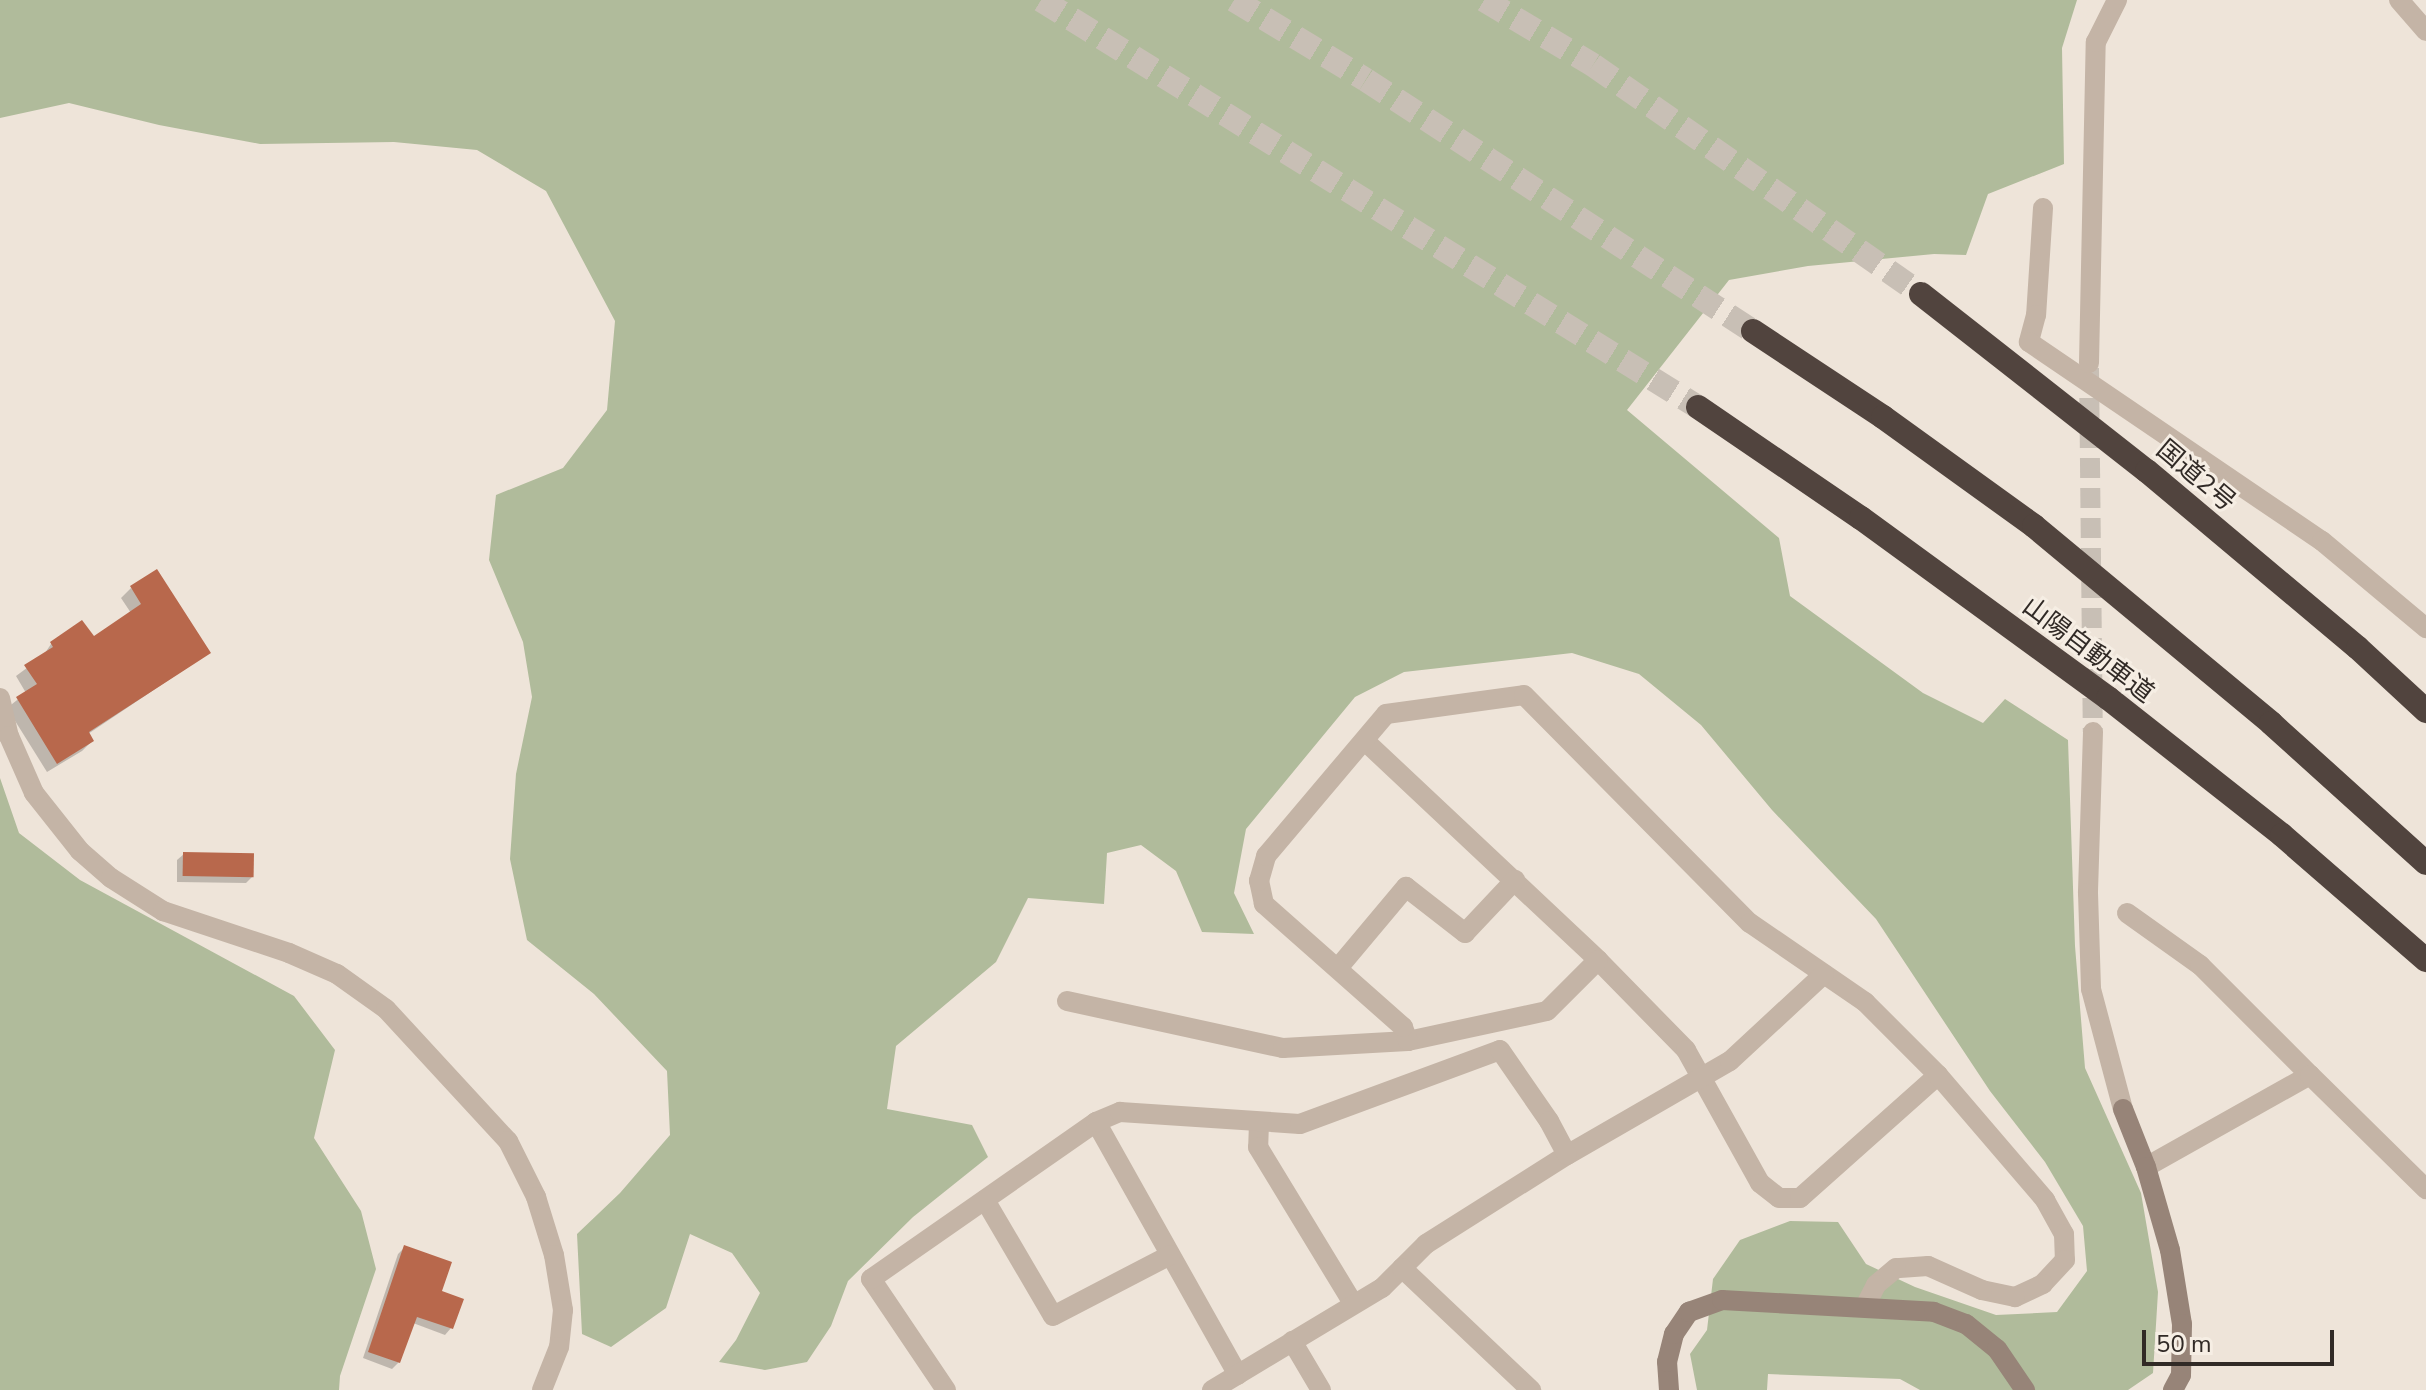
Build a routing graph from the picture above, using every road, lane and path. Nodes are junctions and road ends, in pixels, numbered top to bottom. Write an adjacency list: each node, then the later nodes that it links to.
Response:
1 (2117, 0): 7 (street)
2 (2399, 0): 3 (street)
3 (2426, 31)
4 (2043, 208): 9 (street)
5 (1921, 294): 11 (highway, 国道2号)
6 (1753, 331): 14 (highway)
7 (2089, 363)
8 (1698, 407): 18 (highway, 山陽自動車道)
9 (2426, 628)
10 (0, 698): 38 (street)
11 (2426, 711)
12 (2093, 732): 29 (street)
13 (1365, 741): 15 (street); 19 (street); 20 (street)
14 (2426, 863)
15 (1515, 880): 17 (street); 19 (street)
16 (2127, 913): 24 (street)
17 (1598, 960): 22 (street); 25 (street)
18 (2426, 960)
19 (1338, 968): 22 (street)
20 (1824, 974): 23 (street); 25 (street)
21 (1067, 1001): 22 (street)
22 (1408, 1041)
23 (1938, 1075): 25 (street); 35 (street)
24 (2310, 1075): 29 (street); 30 (street)
25 (1700, 1076): 28 (street)
26 (1096, 1122): 27 (street); 31 (street); 32 (street)
27 (1259, 1123): 28 (street); 34 (street)
28 (1567, 1155): 33 (street)
29 (2146, 1167): 45 (street)
30 (2426, 1189)
31 (985, 1200): 32 (street); 39 (street)
32 (1170, 1255): 37 (street)
33 (1402, 1268): 34 (street); 42 (street)
34 (1353, 1303): 36 (street)
35 (1866, 1305): 43 (street); 44 (street)
36 (1292, 1341): 37 (street); 41 (street)
37 (1238, 1375): 40 (street)
38 (542, 1390)
39 (946, 1390)
40 (1212, 1390)
41 (1321, 1390)
42 (1531, 1390)
43 (1669, 1390)
44 (2025, 1390)
45 (2173, 1390)

